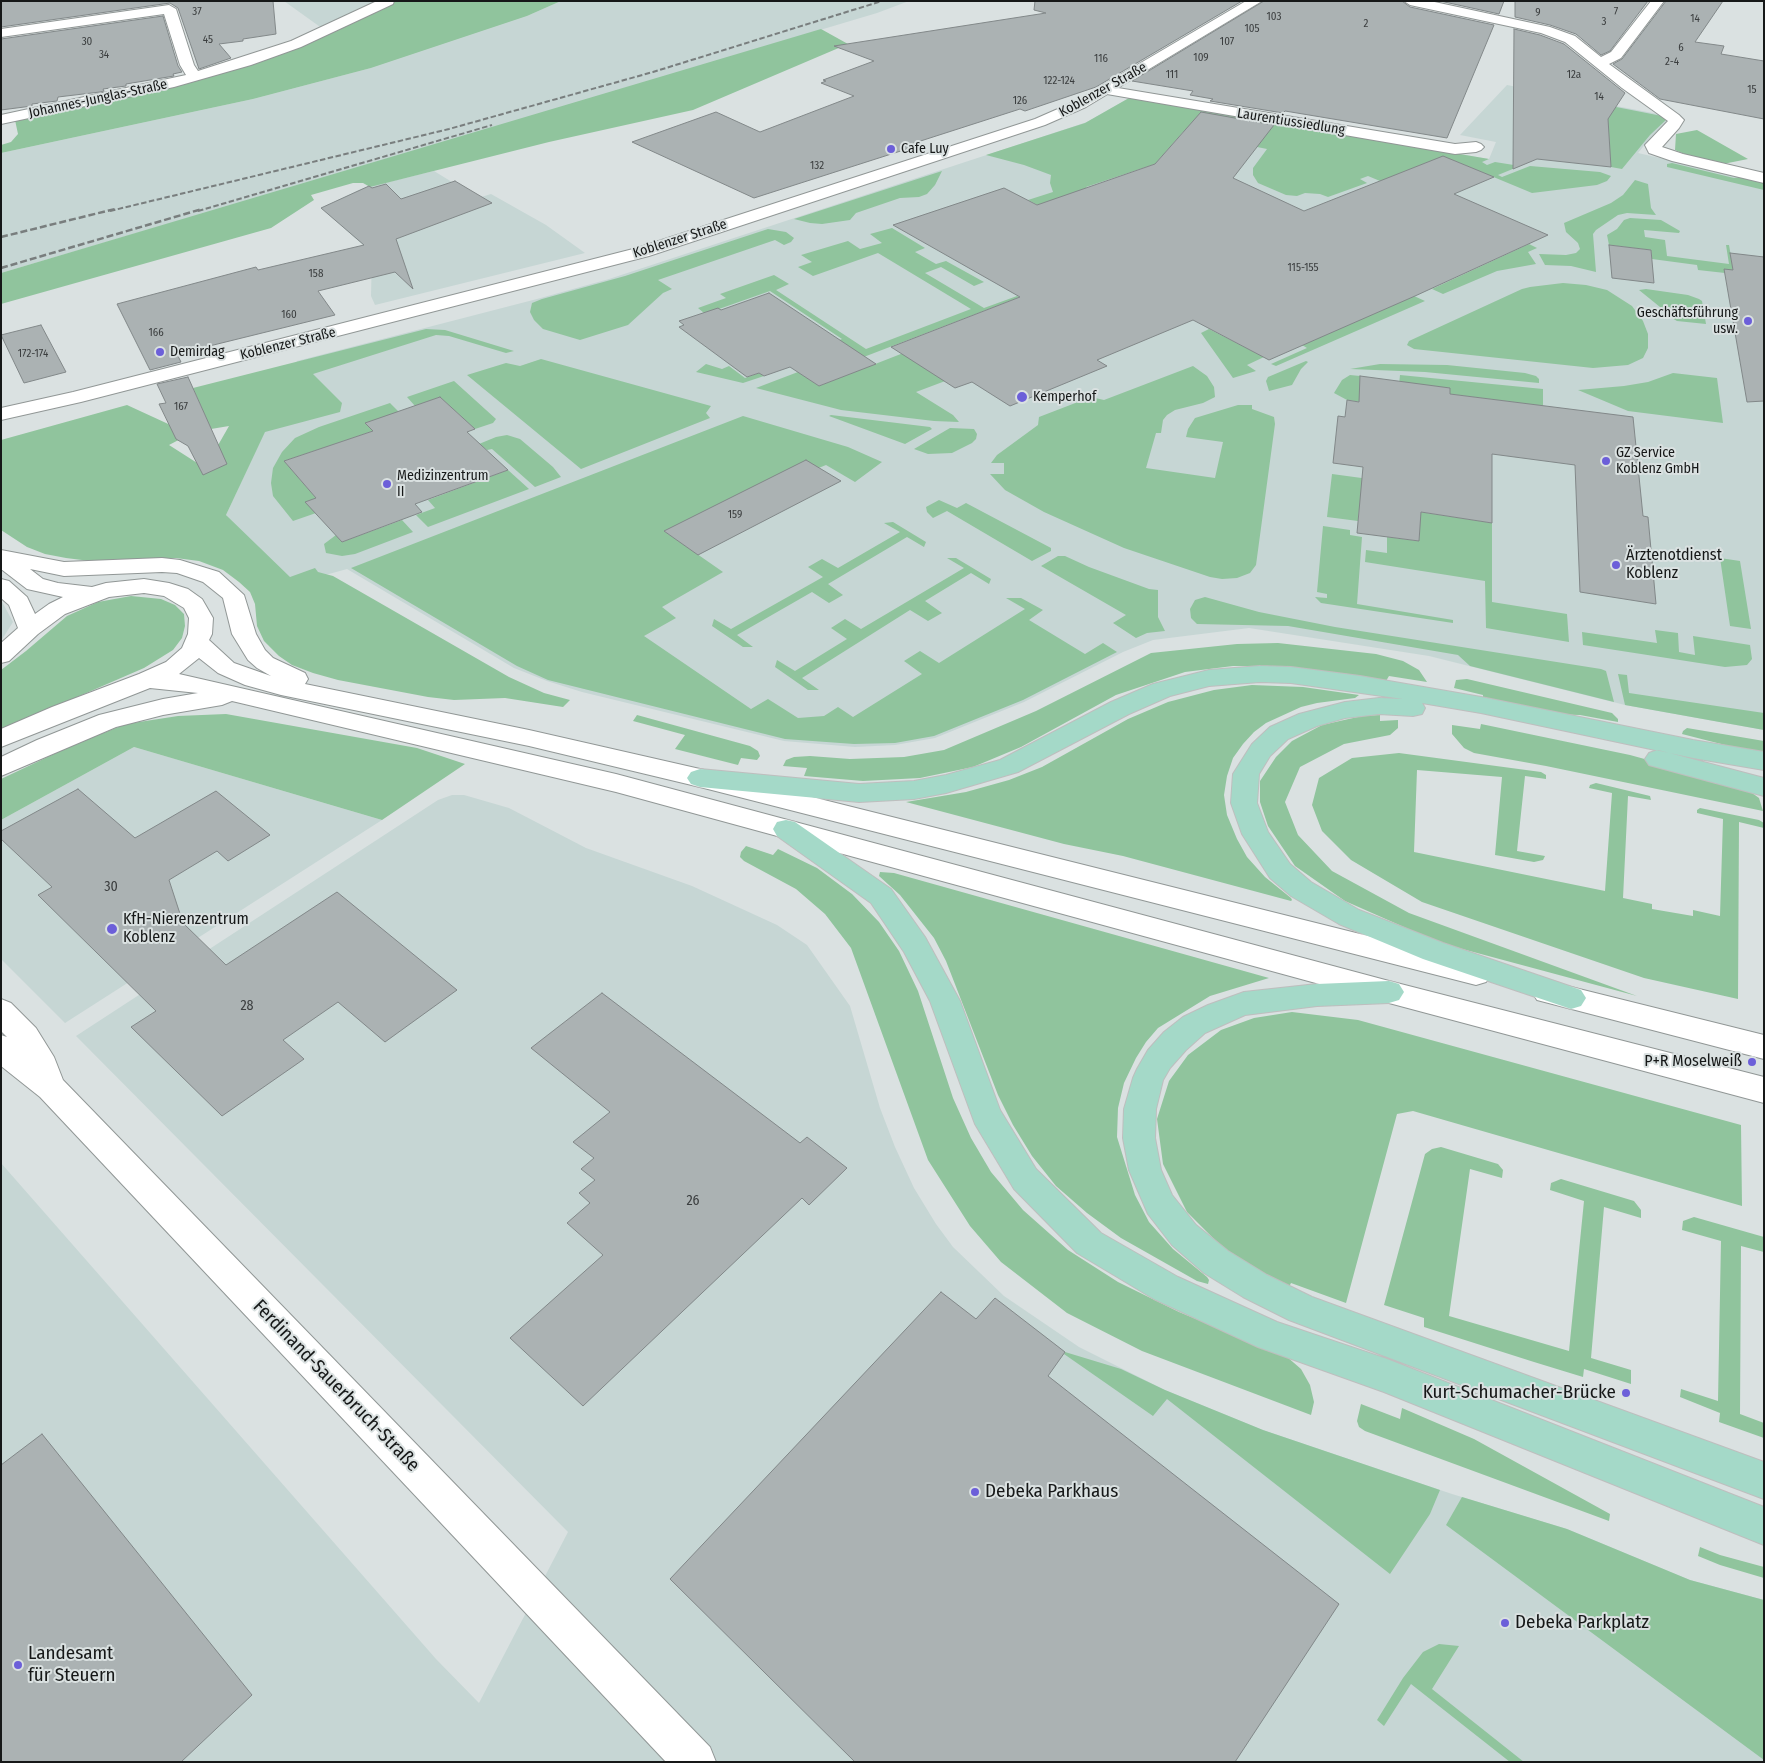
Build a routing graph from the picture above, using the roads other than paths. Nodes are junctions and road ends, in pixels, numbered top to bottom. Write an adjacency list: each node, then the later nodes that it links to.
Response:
1 (388, 1): 9 (street, Johannes-Junglas-Straße)
2 (1256, 1): 10 (street, Koblenzer Straße)
3 (1410, 1): 6 (street)
4 (1658, 1): 8 (street)
5 (1, 33): 9 (street, Johannes-Junglas-Straße)
6 (1564, 37): 7 (street); 8 (street)
7 (1592, 39)
8 (1599, 62): 13 (street)
9 (195, 77): 11 (street, Johannes-Junglas-Straße)
10 (1106, 90): 12 (street, Laurentiussiedlung); 14 (street, Koblenzer Straße)
11 (1, 120)
12 (1476, 147)
13 (1764, 178)
14 (74, 398): 15 (street, Koblenzer Straße); 16 (street, Koblenzer Straße)
15 (1, 414)
16 (1, 426)
17 (1, 557): 19 (street); 27 (street)
18 (1, 586): 20 (street)
19 (94, 594): 20 (street); 21 (street)
20 (30, 629): 22 (street)
21 (197, 642): 23 (street); 27 (street)
22 (1, 656)
23 (148, 680): 24 (street); 28 (street)
24 (234, 696): 30 (street); 33 (street)
25 (1393, 698): 26 (main road); 31 (main road); 35 (main road)
26 (1481, 712): 29 (main road); 32 (main road)
27 (432, 718): 31 (street)
28 (1, 739)
29 (1764, 761)
30 (1, 767)
31 (700, 778): 35 (street)
32 (1764, 787)
33 (786, 828): 34 (street); 42 (main road)
34 (1389, 992): 40 (street); 41 (main road)
35 (1571, 998): 38 (street)
36 (1, 1011): 39 (street, Ferdinand-Sauerbruch-Straße)
37 (1, 1047): 39 (street, Ferdinand-Sauerbruch-Straße)
38 (1764, 1047)
39 (51, 1088): 43 (street, Ferdinand-Sauerbruch-Straße)
40 (1764, 1090)
41 (1764, 1481)
42 (1764, 1526)
43 (695, 1762)

